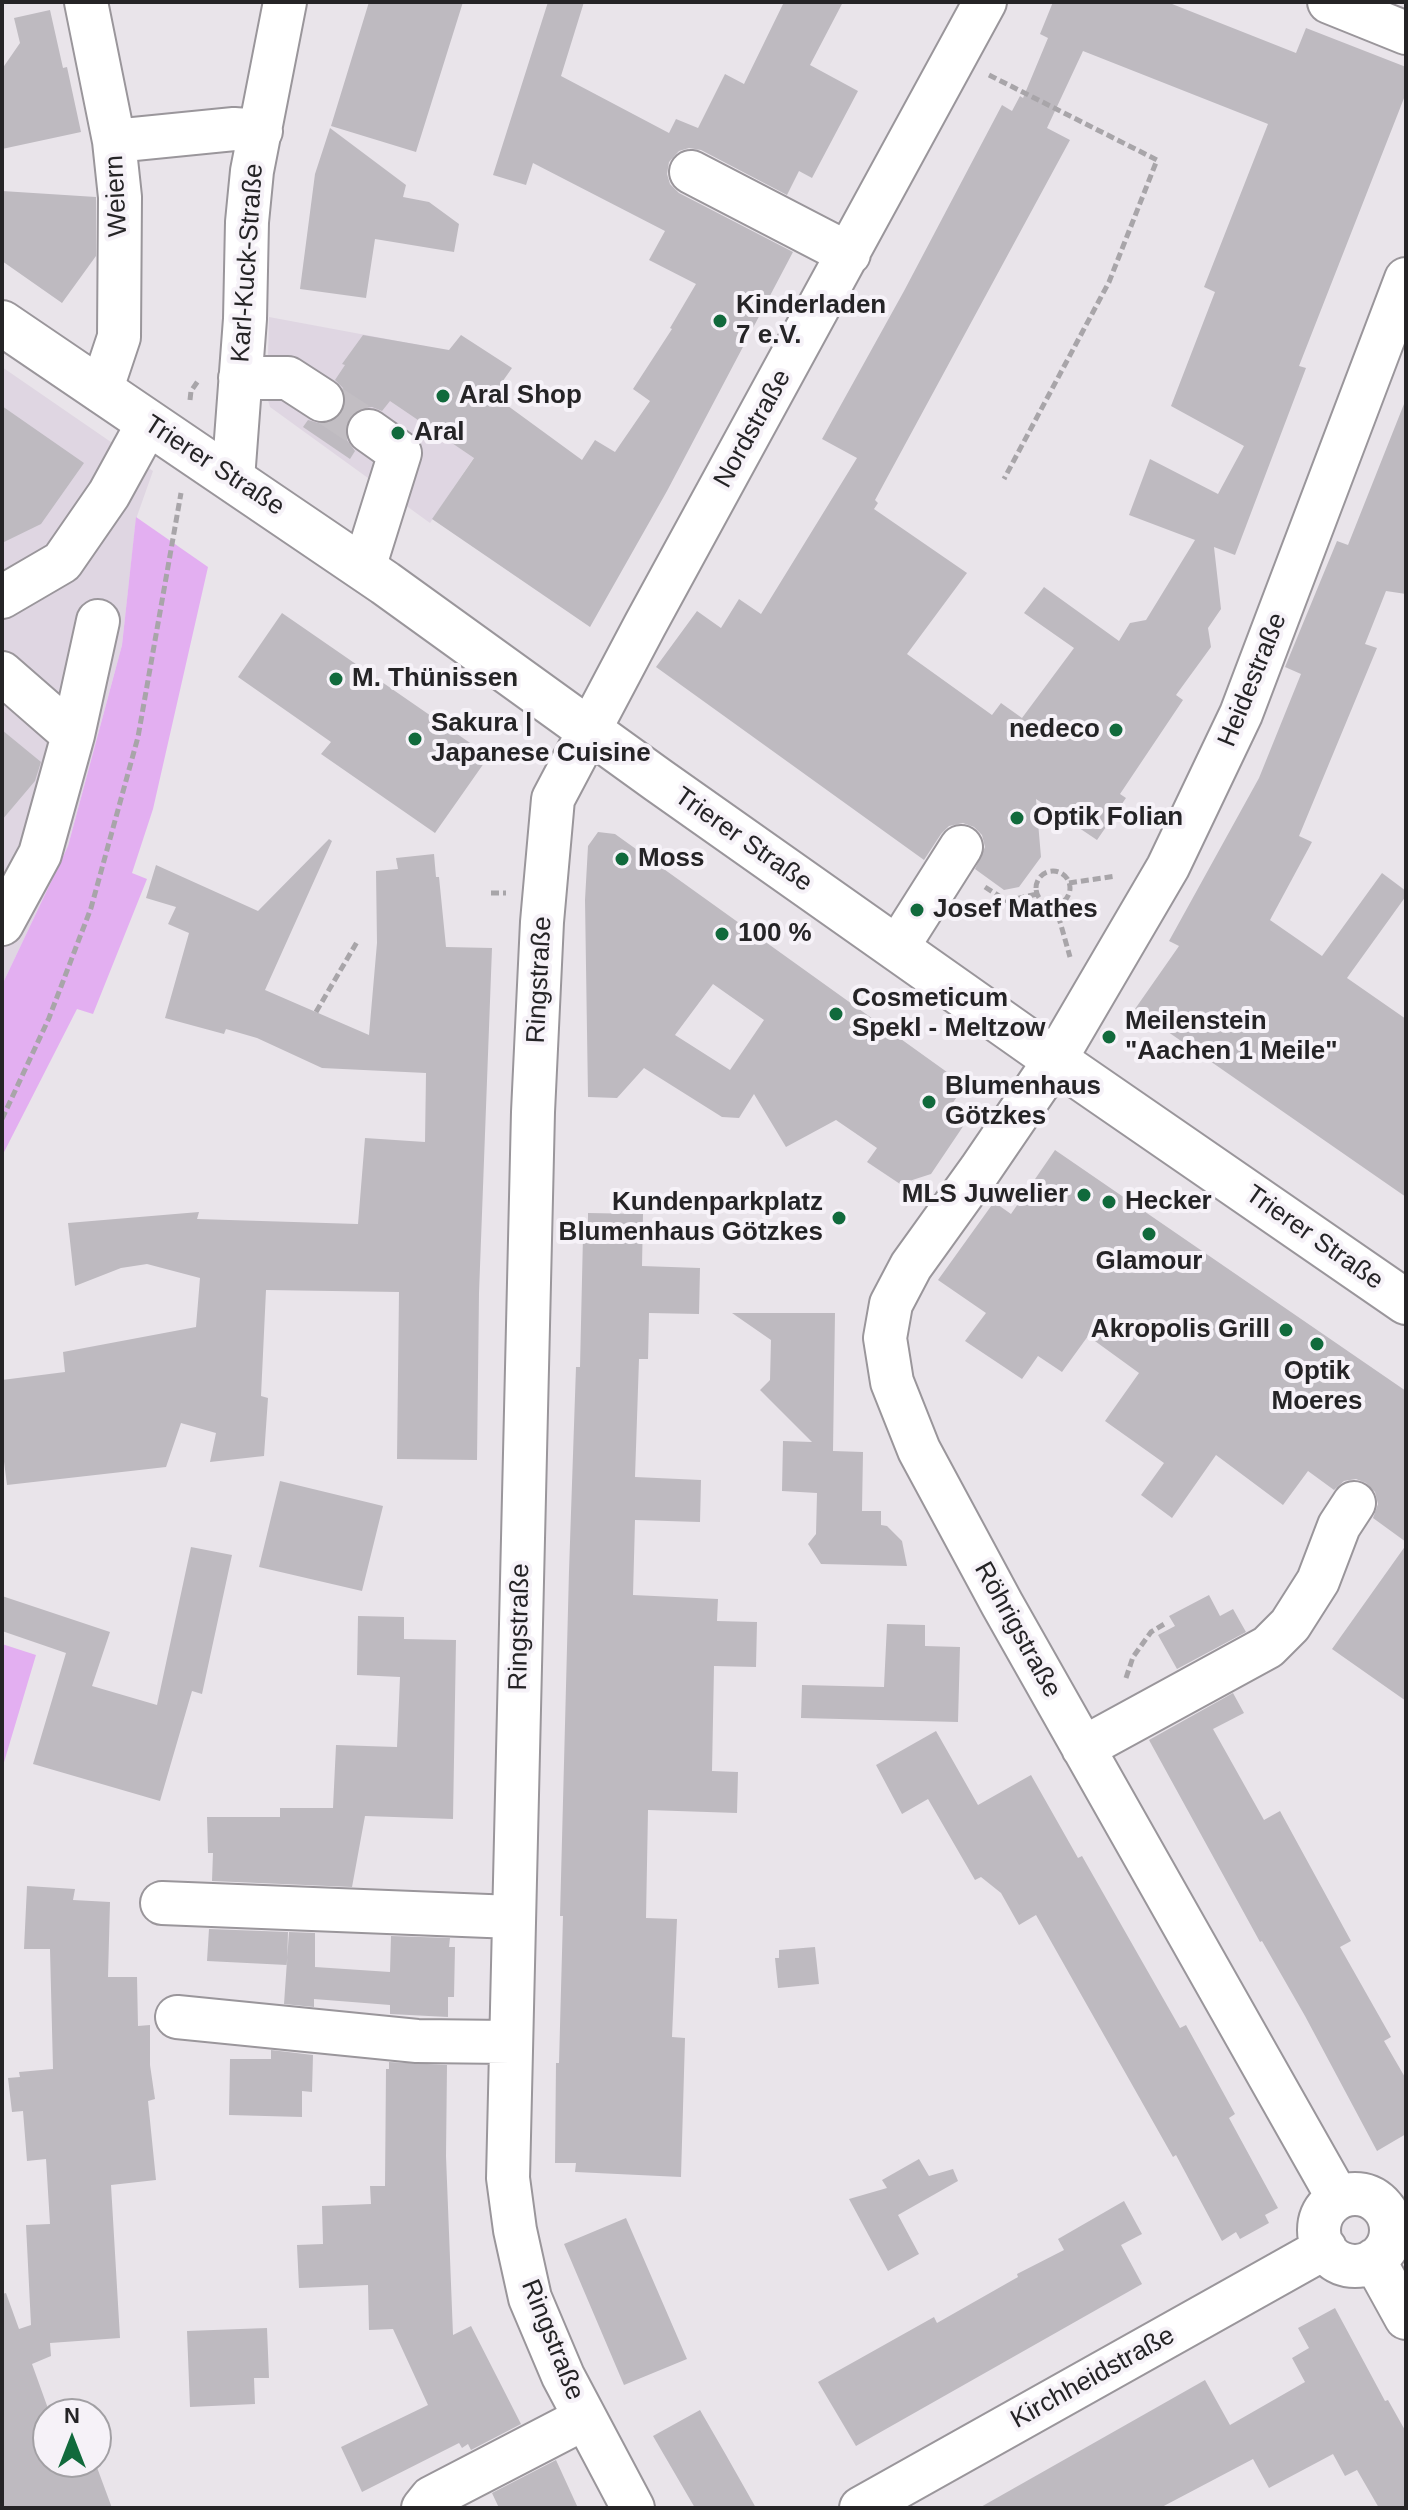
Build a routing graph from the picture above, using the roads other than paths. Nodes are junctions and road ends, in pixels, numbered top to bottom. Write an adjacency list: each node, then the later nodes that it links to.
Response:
1 (86, 2): 7 (street, Weiern)
2 (285, 2): 6 (street, Karl-Kuck-Straße)
3 (985, 2): 9 (street, Nordstraße)
4 (1329, 2): 5 (street)
5 (1406, 33)
6 (261, 131): 7 (street); 12 (street, Karl-Kuck-Straße)
7 (114, 141): 13 (street, Weiern)
8 (691, 172): 9 (street)
9 (849, 254): 22 (street, Nordstraße)
10 (1406, 279): 28 (street, Heidestraße)
11 (2, 323): 13 (main road, Trierer Straße)
12 (240, 378): 14 (street); 17 (street, Karl-Kuck-Straße)
13 (101, 391): 15 (main road, Trierer Straße)
14 (322, 400)
15 (148, 423): 17 (main road, Trierer Straße); 19 (street)
16 (369, 431): 18 (street)
17 (233, 479): 18 (main road, Trierer Straße)
18 (364, 568): 22 (main road, Trierer Straße)
19 (2, 597)
20 (98, 621): 23 (street)
21 (2, 673): 23 (street)
22 (589, 730): 27 (main road, Trierer Straße); 33 (street, Ringstraße)
23 (70, 746): 24 (street); 26 (street)
24 (15, 828)
25 (961, 847): 27 (street)
26 (2, 924)
27 (897, 948): 28 (main road, Trierer Straße)
28 (1055, 1060): 29 (main road, Trierer Straße); 31 (street, Röhrigstraße)
29 (1406, 1302)
30 (1354, 1503): 31 (street)
31 (1083, 1748): 36 (street, Röhrigstraße)
32 (162, 1903): 33 (street)
33 (513, 1917): 35 (street, Ringstraße)
34 (177, 2017): 35 (street)
35 (510, 2042): 41 (street, Ringstraße)
36 (1338, 2198): 37 (street); 38 (street)
37 (1396, 2207): 39 (street)
38 (1325, 2248): 39 (street); 44 (street, Kirchheidstraße)
39 (1374, 2260): 40 (street)
40 (1406, 2318)
41 (585, 2418): 42 (street); 43 (street, Ringstraße)
42 (423, 2508)
43 (633, 2508)
44 (861, 2508)

